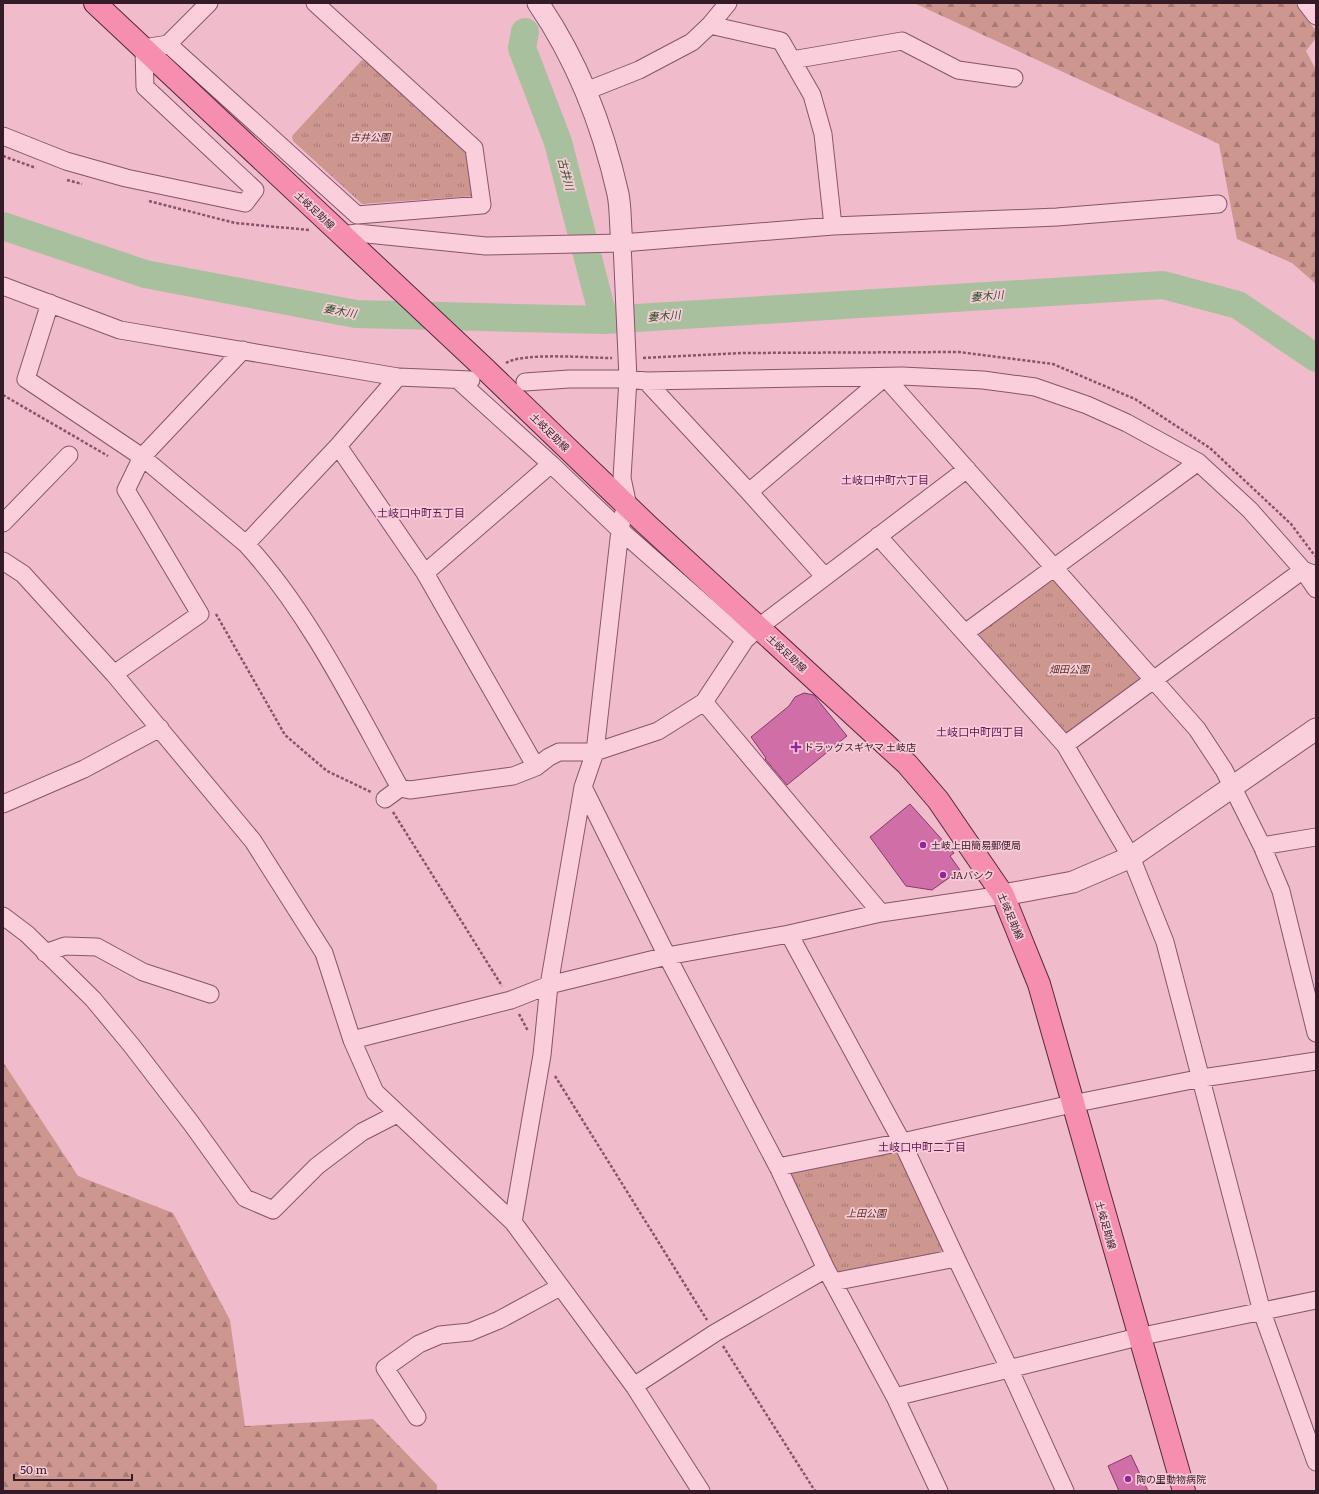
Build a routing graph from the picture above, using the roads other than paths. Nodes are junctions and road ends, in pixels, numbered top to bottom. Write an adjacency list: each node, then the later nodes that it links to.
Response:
1 (96, 3): 10 (main road, 土岐足助線)
2 (209, 3): 9 (street)
3 (315, 3): 9 (street)
4 (538, 3): 13 (street)
5 (728, 3): 8 (street)
6 (1306, 3): 7 (street)
7 (1316, 16)
8 (710, 25): 11 (street); 13 (street)
9 (168, 44): 10 (street)
10 (144, 48): 14 (street); 17 (main road, 土岐足助線)
11 (792, 60): 12 (street); 16 (street)
12 (1014, 78)
13 (586, 91): 18 (street)
14 (3, 136)
15 (1218, 204): 16 (street)
16 (834, 226): 18 (street)
17 (346, 239): 18 (street); 22 (main road, 土岐足助線)
18 (622, 249): 25 (street)
19 (3, 286): 20 (street)
20 (50, 303): 21 (street); 31 (street)
21 (243, 350): 24 (street); 31 (street)
22 (470, 375): 24 (street); 32 (street); 35 (main road, 土岐足助線)
23 (885, 377): 26 (street); 30 (street); 33 (street); 34 (street)
24 (398, 378): 28 (street)
25 (628, 379): 26 (street); 27 (street); 35 (street)
26 (646, 381): 34 (street)
27 (526, 382)
28 (338, 446): 39 (street); 42 (street)
29 (69, 455): 36 (street)
30 (1198, 462): 41 (street); 43 (street)
31 (138, 464): 39 (street); 48 (street)
32 (551, 464): 37 (street); 42 (street)
33 (967, 469): 38 (street); 41 (street)
34 (749, 492): 44 (street)
35 (628, 506): 37 (street); 47 (main road, 土岐足助線)
36 (3, 523)
37 (620, 530): 47 (street); 54 (street)
38 (878, 536): 44 (street); 46 (street)
39 (246, 544): 58 (street)
40 (3, 561): 48 (street)
41 (1053, 569): 46 (street); 49 (street)
42 (425, 573): 55 (street)
43 (1309, 573): 45 (street); 49 (street)
44 (825, 577): 47 (street)
45 (1316, 589)
46 (965, 633): 53 (street)
47 (752, 634): 50 (street); 64 (main road, 土岐足助線)
48 (114, 674): 51 (street)
49 (1153, 680): 53 (street); 56 (street)
50 (704, 702): 54 (street); 65 (street)
51 (160, 728): 60 (street); 73 (street)
52 (1316, 729): 56 (street)
53 (1066, 745): 63 (street)
54 (595, 752): 55 (street); 57 (street)
55 (536, 766): 58 (street)
56 (1232, 786): 62 (street); 63 (street)
57 (583, 787): 69 (street); 70 (street)
58 (400, 788): 59 (street)
59 (385, 799)
60 (3, 804)
61 (1316, 837): 62 (street)
62 (1262, 846): 72 (street)
63 (1131, 856): 64 (street); 75 (street)
64 (1003, 895): 65 (street); 76 (main road, 土岐足助線)
65 (881, 913): 67 (street)
66 (3, 916): 68 (street)
67 (789, 934): 69 (street); 78 (street)
68 (45, 953): 71 (street); 77 (street)
69 (667, 956): 70 (street); 79 (street)
70 (549, 985): 73 (street); 80 (street)
71 (210, 994)
72 (1316, 1033)
73 (352, 1040): 77 (street)
74 (1316, 1061): 75 (street)
75 (1202, 1078): 76 (street); 85 (street)
76 (1072, 1104): 78 (street); 86 (main road, 土岐足助線)
77 (397, 1114): 80 (street)
78 (902, 1142): 79 (street); 81 (street)
79 (778, 1167): 82 (street)
80 (513, 1222): 83 (street)
81 (956, 1258): 82 (street); 87 (street)
82 (830, 1276): 88 (street); 89 (street)
83 (560, 1287): 88 (street); 90 (street)
84 (1316, 1300): 85 (street)
85 (1262, 1312): 86 (street); 91 (street)
86 (1138, 1337): 87 (street); 95 (main road, 土岐足助線)
87 (1010, 1368): 89 (street); 94 (street)
88 (634, 1386): 92 (street)
89 (895, 1397): 93 (street)
90 (417, 1417)
91 (1316, 1462)
92 (701, 1491)
93 (939, 1491)
94 (1065, 1491)
95 (1184, 1491)

